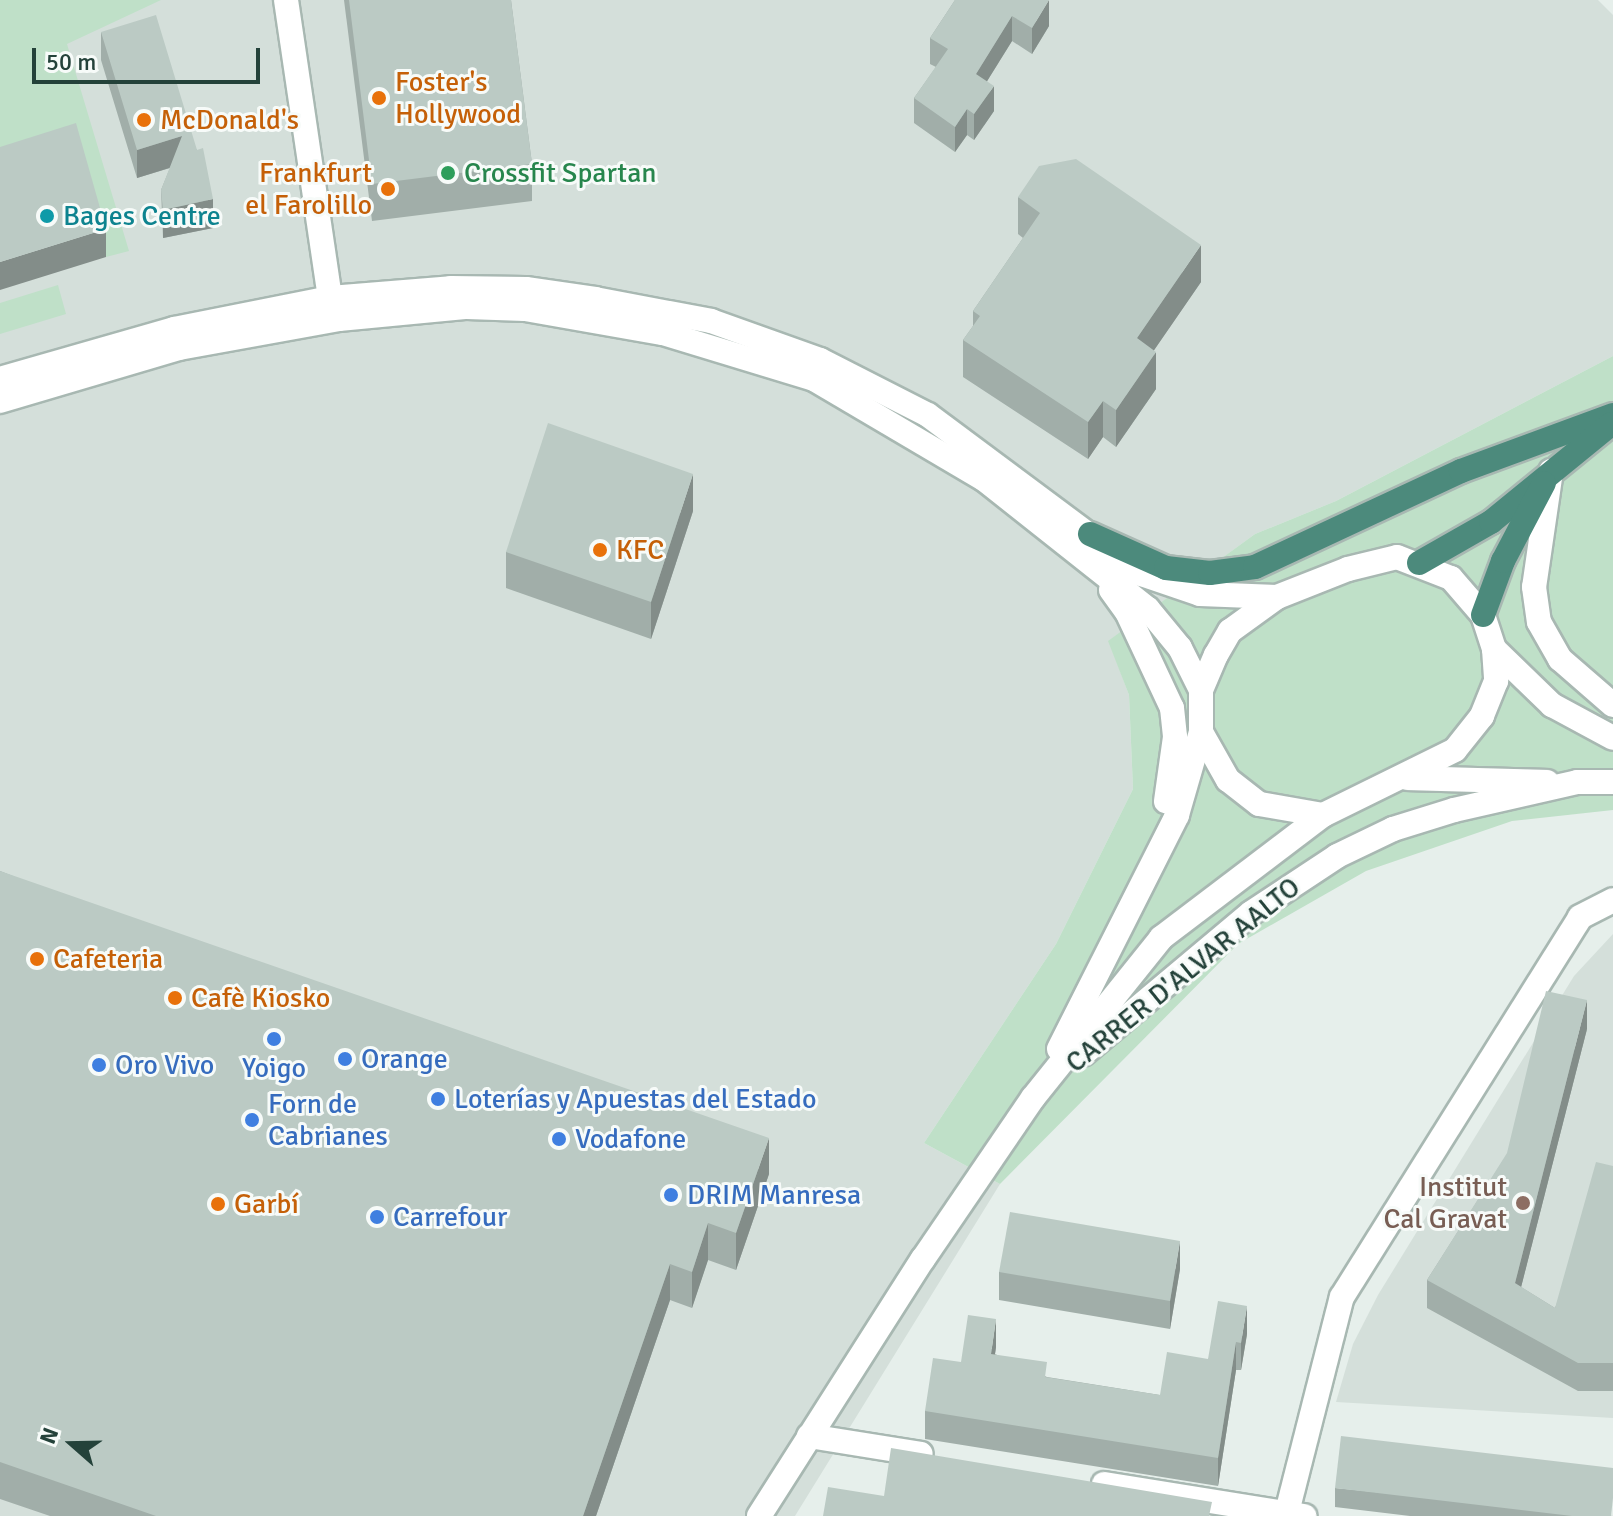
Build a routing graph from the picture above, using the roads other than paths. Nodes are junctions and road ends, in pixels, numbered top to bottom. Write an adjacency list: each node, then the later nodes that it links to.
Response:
1 (286, 0): 2 (street)
2 (330, 298): 3 (street); 8 (street)
3 (0, 379)
4 (0, 401): 10 (street)
5 (1613, 415): 8 (highway)
6 (1613, 422): 7 (highway)
7 (1551, 471): 9 (highway); 12 (highway); 15 (street)
8 (1090, 534): 11 (street)
9 (1419, 563): 11 (street); 12 (street)
10 (1093, 566): 14 (street); 22 (street)
11 (1277, 597): 14 (street)
12 (1483, 615): 13 (street)
13 (1494, 649): 17 (street); 18 (street)
14 (1201, 690): 16 (street)
15 (1613, 705)
16 (1201, 732): 21 (street); 22 (street, CARRER D'ALVAR AALTO)
17 (1613, 738)
18 (1405, 778): 19 (street); 21 (street)
19 (1577, 782): 20 (street, CARRER D'ALVAR AALTO); 24 (street, CARRER D'ALVAR AALTO)
20 (1613, 782)
21 (1323, 815): 24 (street, CARRER D'ALVAR AALTO)
22 (1157, 859): 24 (street, CARRER D'ALVAR AALTO)
23 (1613, 900): 28 (street)
24 (1033, 1098): 25 (street, CARRER D'ALVAR AALTO)
25 (809, 1436): 26 (street); 29 (street, CARRER D'ALVAR AALTO)
26 (949, 1459)
27 (1073, 1479): 28 (street)
28 (1292, 1515)
29 (759, 1516)

